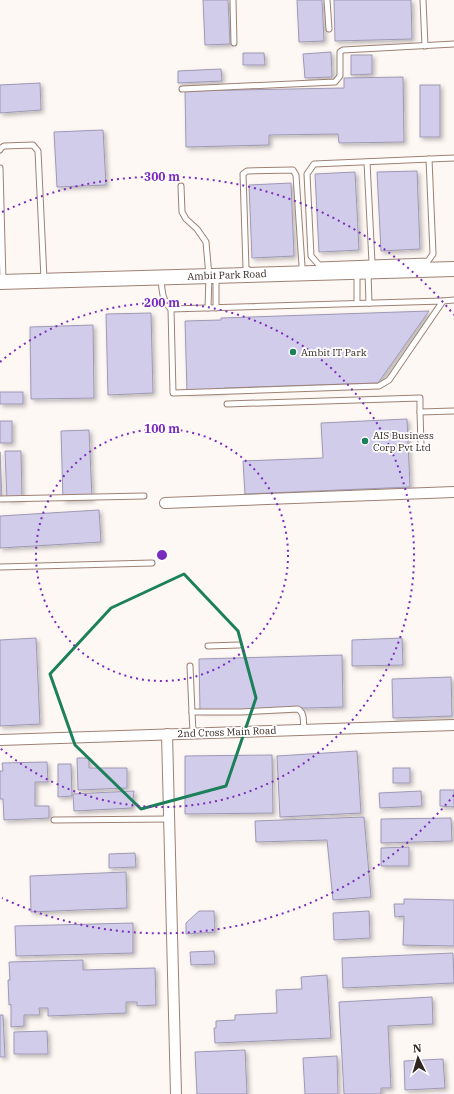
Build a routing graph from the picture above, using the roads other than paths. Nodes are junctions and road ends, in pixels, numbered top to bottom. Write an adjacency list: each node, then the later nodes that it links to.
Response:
1 (233, 0): 5 (lane)
2 (327, 0): 4 (lane)
3 (423, 0): 7 (lane)
4 (329, 29)
5 (234, 43)
6 (454, 44): 7 (lane)
7 (425, 46): 8 (lane)
8 (182, 89)
9 (0, 150): 21 (lane)
10 (454, 158): 11 (lane)
11 (429, 160): 12 (lane); 16 (lane)
12 (367, 162): 16 (lane); 16 (lane)
13 (0, 168): 22 (lane)
14 (181, 186): 19 (lane)
15 (454, 268): 16 (street, Ambit Park Road)
16 (367, 269): 17 (street, Ambit Park Road); 25 (lane); 26 (lane)
17 (295, 272): 18 (street, Ambit Park Road); 18 (lane)
18 (265, 273): 19 (street, Ambit Park Road)
19 (212, 276): 20 (street, Ambit Park Road); 27 (lane); 28 (lane)
20 (161, 277): 21 (street, Ambit Park Road); 29 (lane)
21 (44, 281): 22 (street, Ambit Park Road)
22 (2, 282)
23 (454, 300): 24 (lane)
24 (443, 301): 26 (lane); 29 (lane)
25 (357, 303): 26 (lane); 28 (lane)
26 (369, 303)
27 (208, 308): 28 (lane); 29 (lane)
28 (216, 308)
29 (171, 309)
30 (227, 404): 32 (lane)
31 (454, 411): 32 (lane)
32 (420, 412): 33 (lane)
33 (421, 445)
34 (454, 492): 37 (street)
35 (144, 496): 36 (lane)
36 (0, 499)
37 (165, 503)
38 (152, 563): 39 (lane)
39 (0, 567)
40 (240, 645): 41 (lane)
41 (208, 646)
42 (190, 666): 43 (lane)
43 (192, 712): 45 (lane); 46 (lane)
44 (454, 725): 45 (street, 2nd Cross Main Road)
45 (304, 730): 46 (street, 2nd Cross Main Road)
46 (193, 733): 47 (street, 2nd Cross Main Road)
47 (167, 734): 48 (street, 2nd Cross Main Road); 49 (street)
48 (0, 740)
49 (170, 819): 50 (lane); 51 (street)
50 (54, 820)
51 (176, 1094)

